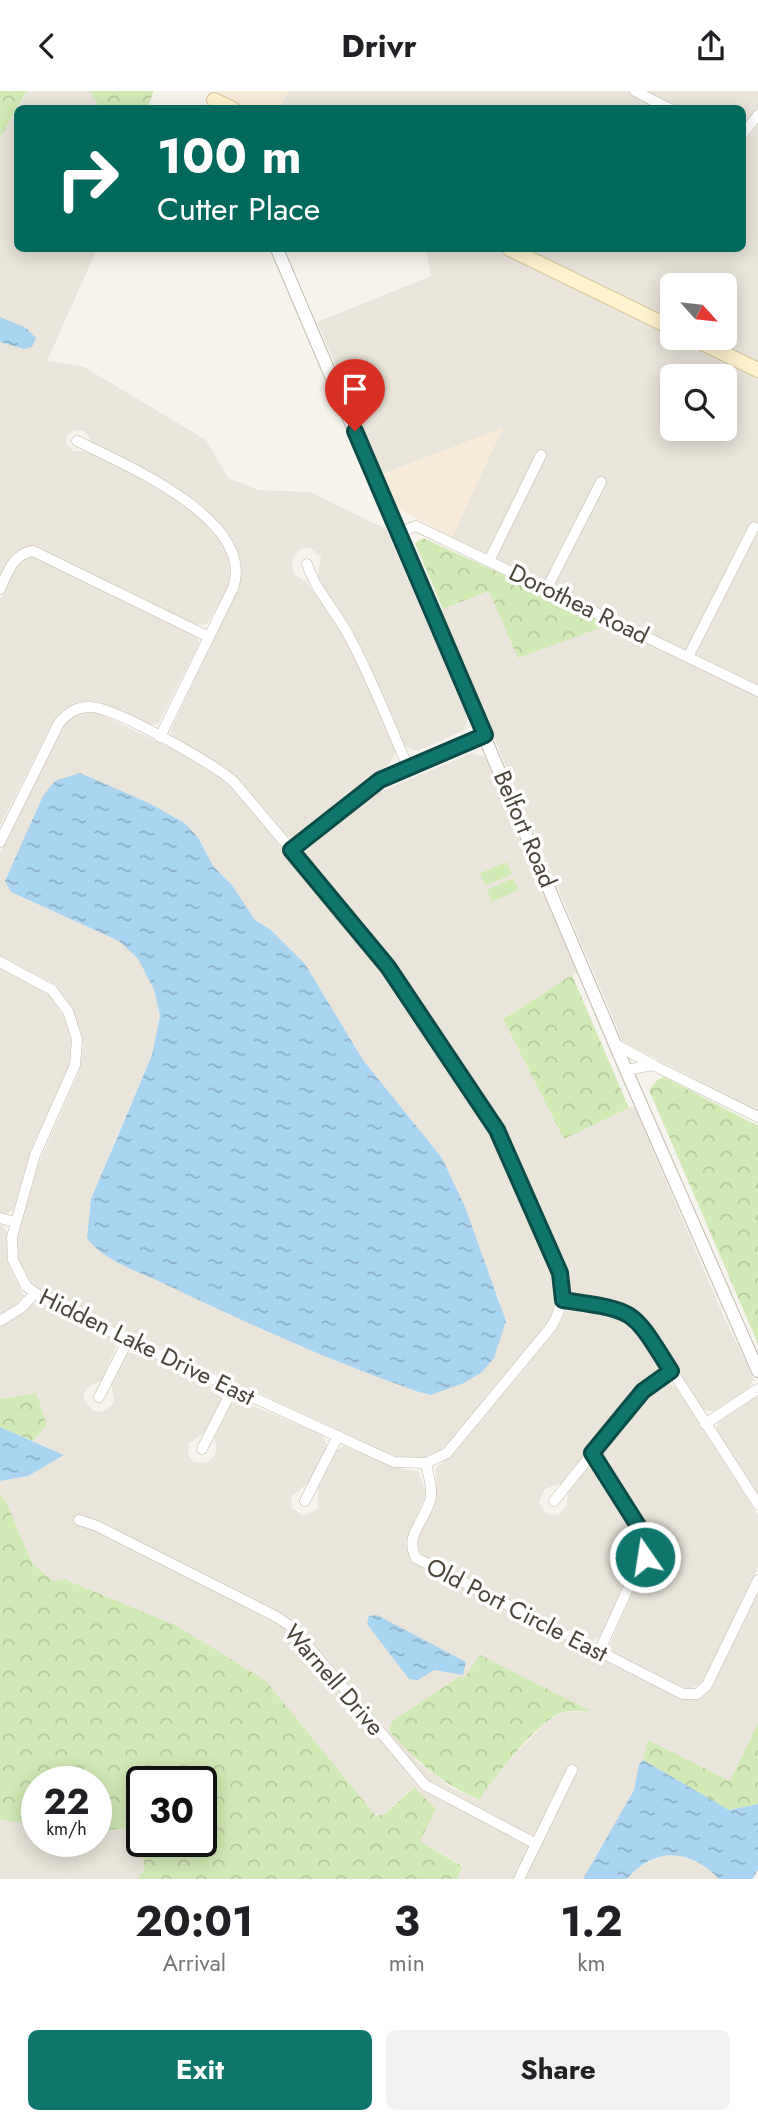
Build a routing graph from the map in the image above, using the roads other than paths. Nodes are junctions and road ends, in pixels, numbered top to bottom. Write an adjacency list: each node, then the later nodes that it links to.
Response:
1 (635, 91): 2 (street)
2 (662, 105)
3 (758, 115): 4 (street)
4 (746, 130)
5 (278, 252): 14 (street, Belfort Road)
6 (516, 252): 7 (main road)
7 (660, 322)
8 (717, 350): 9 (main road)
9 (758, 370)
10 (77, 441): 19 (street)
11 (541, 455): 15 (street)
12 (601, 482): 17 (street)
13 (754, 527): 20 (street)
14 (398, 533): 15 (street, Dorothea Road); 22 (street, Belfort Road)
15 (489, 561): 17 (street, Dorothea Road)
16 (307, 563): 24 (street)
17 (547, 588): 20 (street, Dorothea Road)
18 (0, 589): 19 (street)
19 (209, 636): 23 (street)
20 (688, 657): 21 (street, Dorothea Road)
21 (758, 691)
22 (485, 735): 24 (street); 28 (street, Belfort Road)
23 (160, 737): 25 (street); 26 (street)
24 (408, 767): 26 (street)
25 (1, 839)
26 (291, 850): 35 (street)
27 (0, 962): 33 (street, Hidden Lake Drive East)
28 (615, 1044): 29 (street); 30 (street, Belfort Road)
29 (653, 1065): 30 (street); 31 (street)
30 (626, 1070): 39 (street, Belfort Road)
31 (758, 1117)
32 (0, 1218): 33 (street)
33 (15, 1222): 34 (street, Hidden Lake Drive East)
34 (34, 1294): 36 (street); 37 (street, Hidden Lake Drive East)
35 (563, 1300): 38 (street); 47 (street)
36 (0, 1321)
37 (128, 1340): 41 (street, Hidden Lake Drive East); 42 (street)
38 (671, 1371): 43 (street); 46 (street)
39 (758, 1371)
40 (758, 1389): 43 (street)
41 (232, 1390): 44 (street, Hidden Lake Drive East); 45 (street)
42 (99, 1397)
43 (705, 1423): 50 (street)
44 (338, 1437): 47 (street, Hidden Lake Drive East); 48 (street)
45 (202, 1450)
46 (592, 1453): 49 (street); 53 (street)
47 (426, 1464): 53 (street, Old Port Circle East)
48 (305, 1501)
49 (554, 1501)
50 (758, 1504)
51 (79, 1520): 55 (street, Warnell Drive)
52 (758, 1580): 53 (street, Old Port Circle East)
53 (599, 1652)
54 (572, 1770): 55 (street)
55 (536, 1844): 56 (street)
56 (519, 1879)

